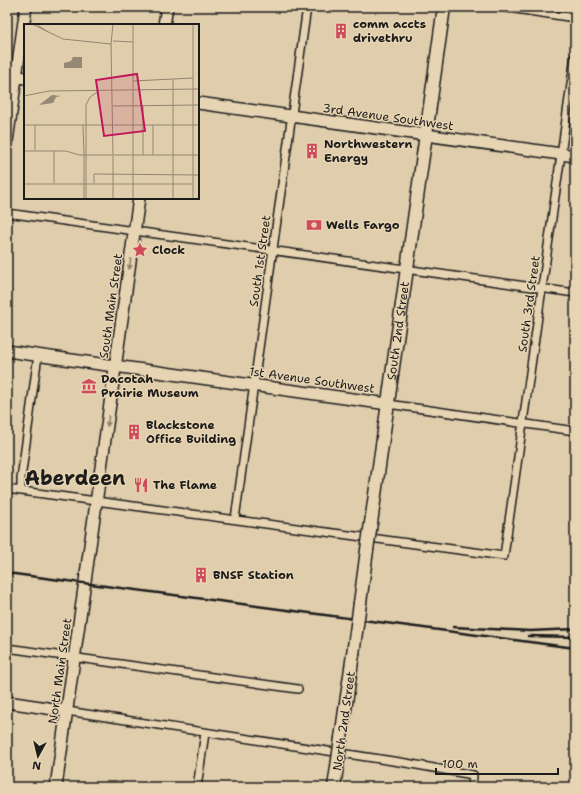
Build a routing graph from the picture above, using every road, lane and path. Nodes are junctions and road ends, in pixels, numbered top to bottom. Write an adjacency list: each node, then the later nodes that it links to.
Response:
1 (26, 7): 9 (street)
2 (167, 7): 7 (street)
3 (307, 7): 11 (street, South 1st Street)
4 (444, 7): 12 (main road, South 2nd Street)
5 (501, 7): 6 (street)
6 (575, 18)
7 (164, 24)
8 (575, 56): 14 (street, South 3rd Street)
9 (16, 77): 13 (street)
10 (199, 103): 11 (street, 3rd Avenue Southwest)
11 (291, 116): 12 (street, 3rd Avenue Southwest); 19 (street, South 1st Street)
12 (426, 136): 14 (street, 3rd Avenue Southwest); 20 (main road, South 2nd Street)
13 (7, 141)
14 (561, 154): 15 (street, 3rd Avenue Southwest); 21 (street, South 3rd Street)
15 (575, 156)
16 (139, 199): 18 (street, South Main Street)
17 (7, 213): 18 (street)
18 (135, 231): 19 (street); 25 (street, South Main Street, one-way to 25)
19 (273, 250): 20 (street); 26 (street, South 1st Street)
20 (408, 270): 21 (street); 27 (main road, South 2nd Street)
21 (542, 289): 22 (street); 28 (street, South 3rd Street)
22 (575, 293)
23 (7, 351): 24 (street, 1st Avenue Southwest)
24 (38, 355): 25 (street, 1st Avenue Southwest); 31 (street)
25 (116, 366): 26 (street, 1st Avenue Southwest); 32 (street, South Main Street, one-way to 32)
26 (253, 385): 27 (street, 1st Avenue Southwest); 33 (street, South 1st Street)
27 (388, 404): 28 (street, 1st Avenue Southwest); 36 (main road, South 2nd Street, bridge)
28 (523, 423): 29 (street, 1st Avenue Southwest); 33 (street, South 3rd Street)
29 (575, 431)
30 (7, 489): 31 (street)
31 (21, 491): 32 (street)
32 (97, 500): 33 (street); 34 (street, South Main Street)
33 (235, 519)
34 (85, 583): 37 (street, North Main Street)
35 (7, 648): 37 (street)
36 (353, 654): 44 (main road, North 2nd Street, bridge)
37 (74, 657): 38 (street); 40 (street, North Main Street)
38 (298, 689)
39 (7, 702): 40 (street)
40 (67, 711): 41 (street); 42 (street, North Main Street)
41 (205, 733): 43 (street); 45 (street)
42 (56, 787)
43 (197, 787)
44 (334, 787)
45 (472, 787)

